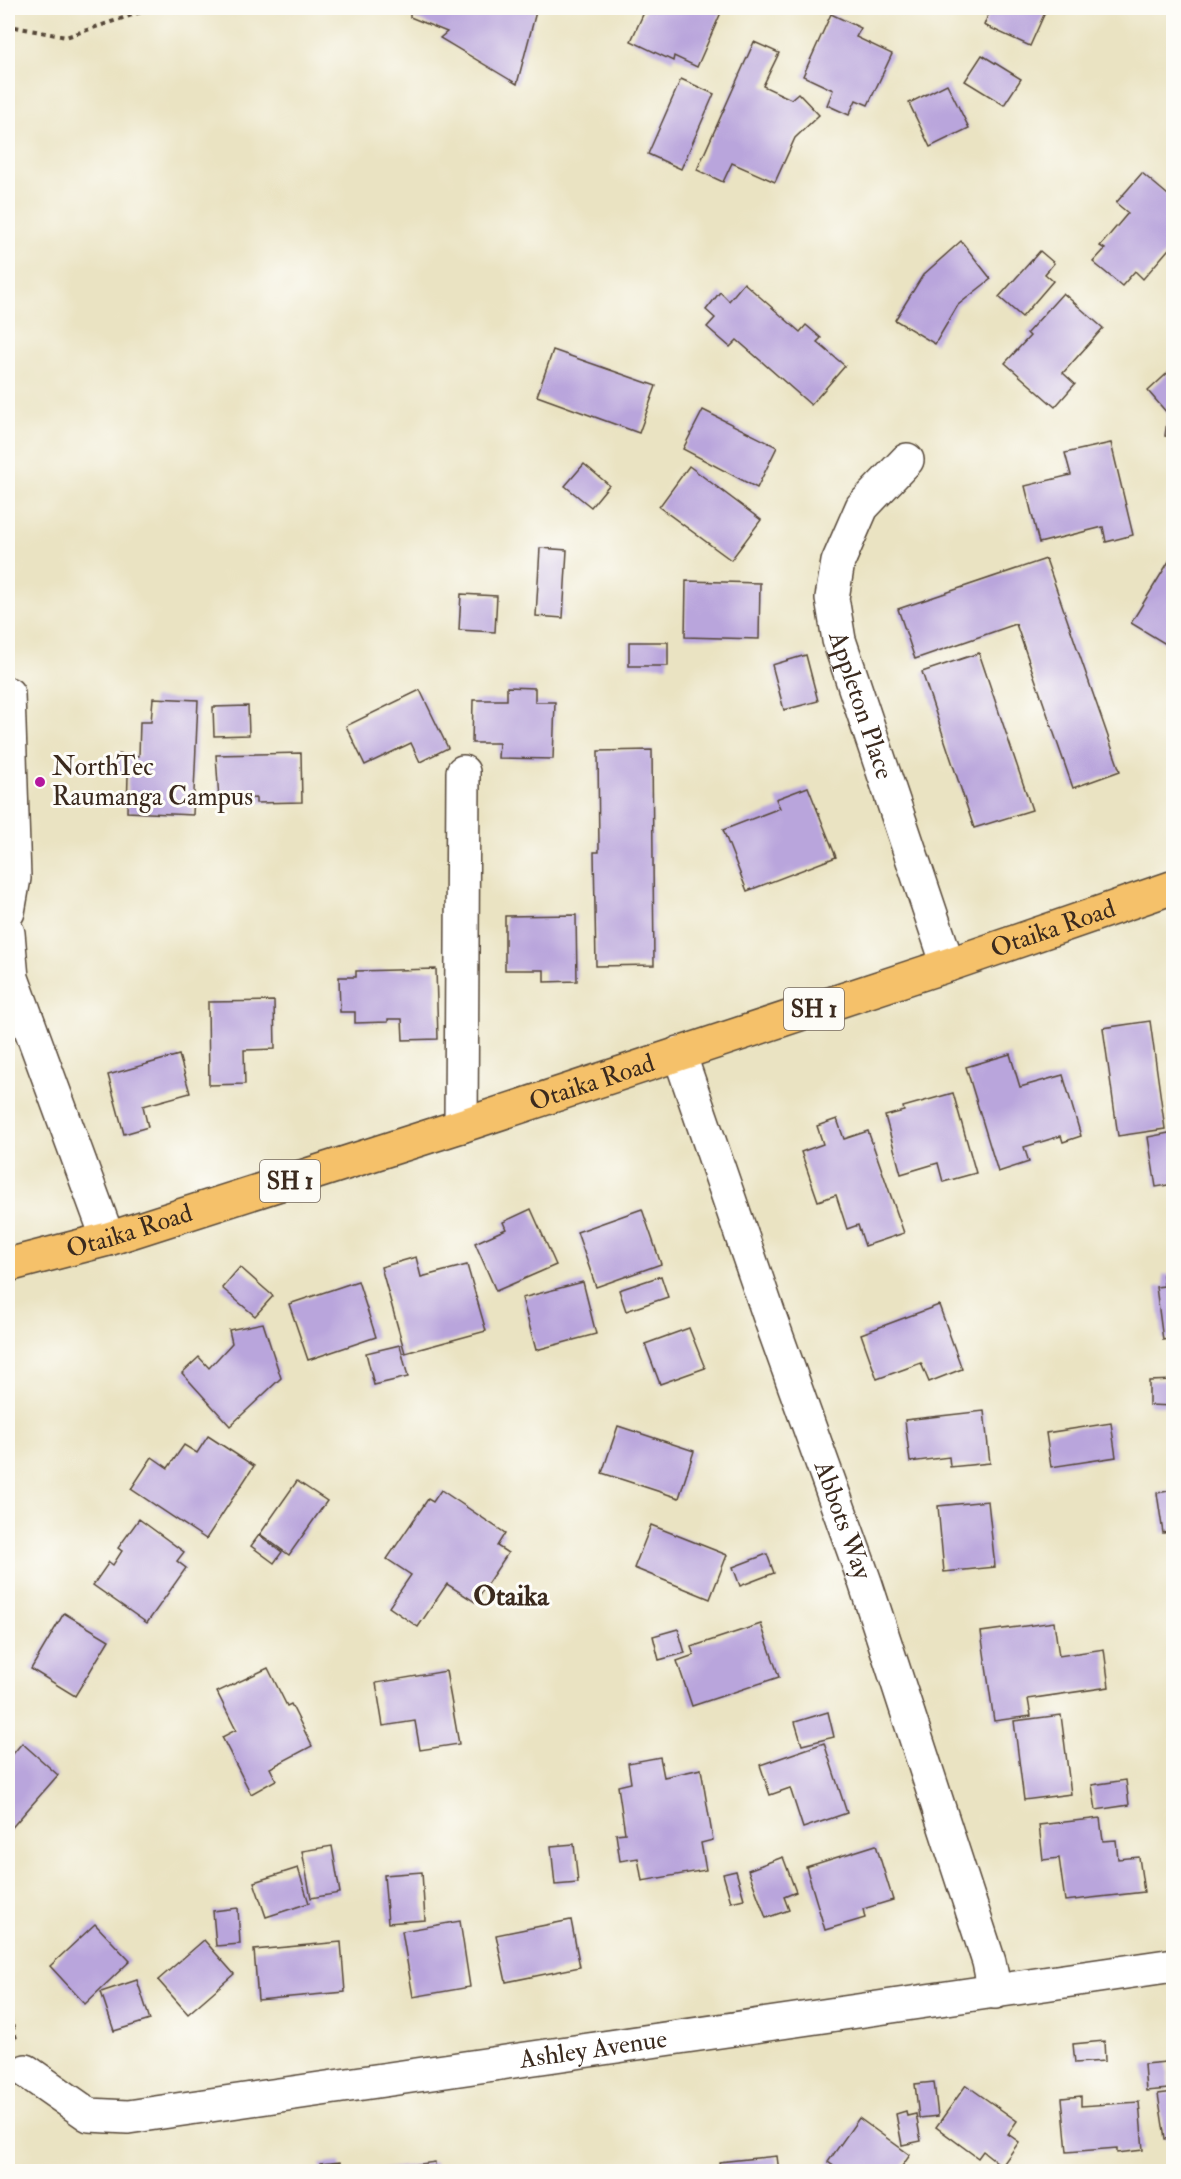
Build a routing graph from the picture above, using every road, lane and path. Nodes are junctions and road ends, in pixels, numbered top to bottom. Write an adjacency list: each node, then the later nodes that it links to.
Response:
1 (171, 8): 2 (path)
2 (8, 21)
3 (907, 460): 9 (street, Appleton Place)
4 (8, 694): 7 (street)
5 (463, 772): 11 (street)
6 (1173, 887): 9 (highway, Otaika Road / SH 1)
7 (8, 912)
8 (8, 933): 12 (street)
9 (948, 965): 10 (highway, Otaika Road / SH 1)
10 (679, 1053): 11 (highway, Otaika Road / SH 1); 15 (street, Abbots Way)
11 (461, 1126): 12 (highway, Otaika Road / SH 1)
12 (108, 1239): 13 (highway, Otaika Road / SH 1)
13 (8, 1265)
14 (1173, 1965): 15 (street, Ashley Avenue)
15 (995, 1992): 16 (street, Ashley Avenue)
16 (26, 2071)

